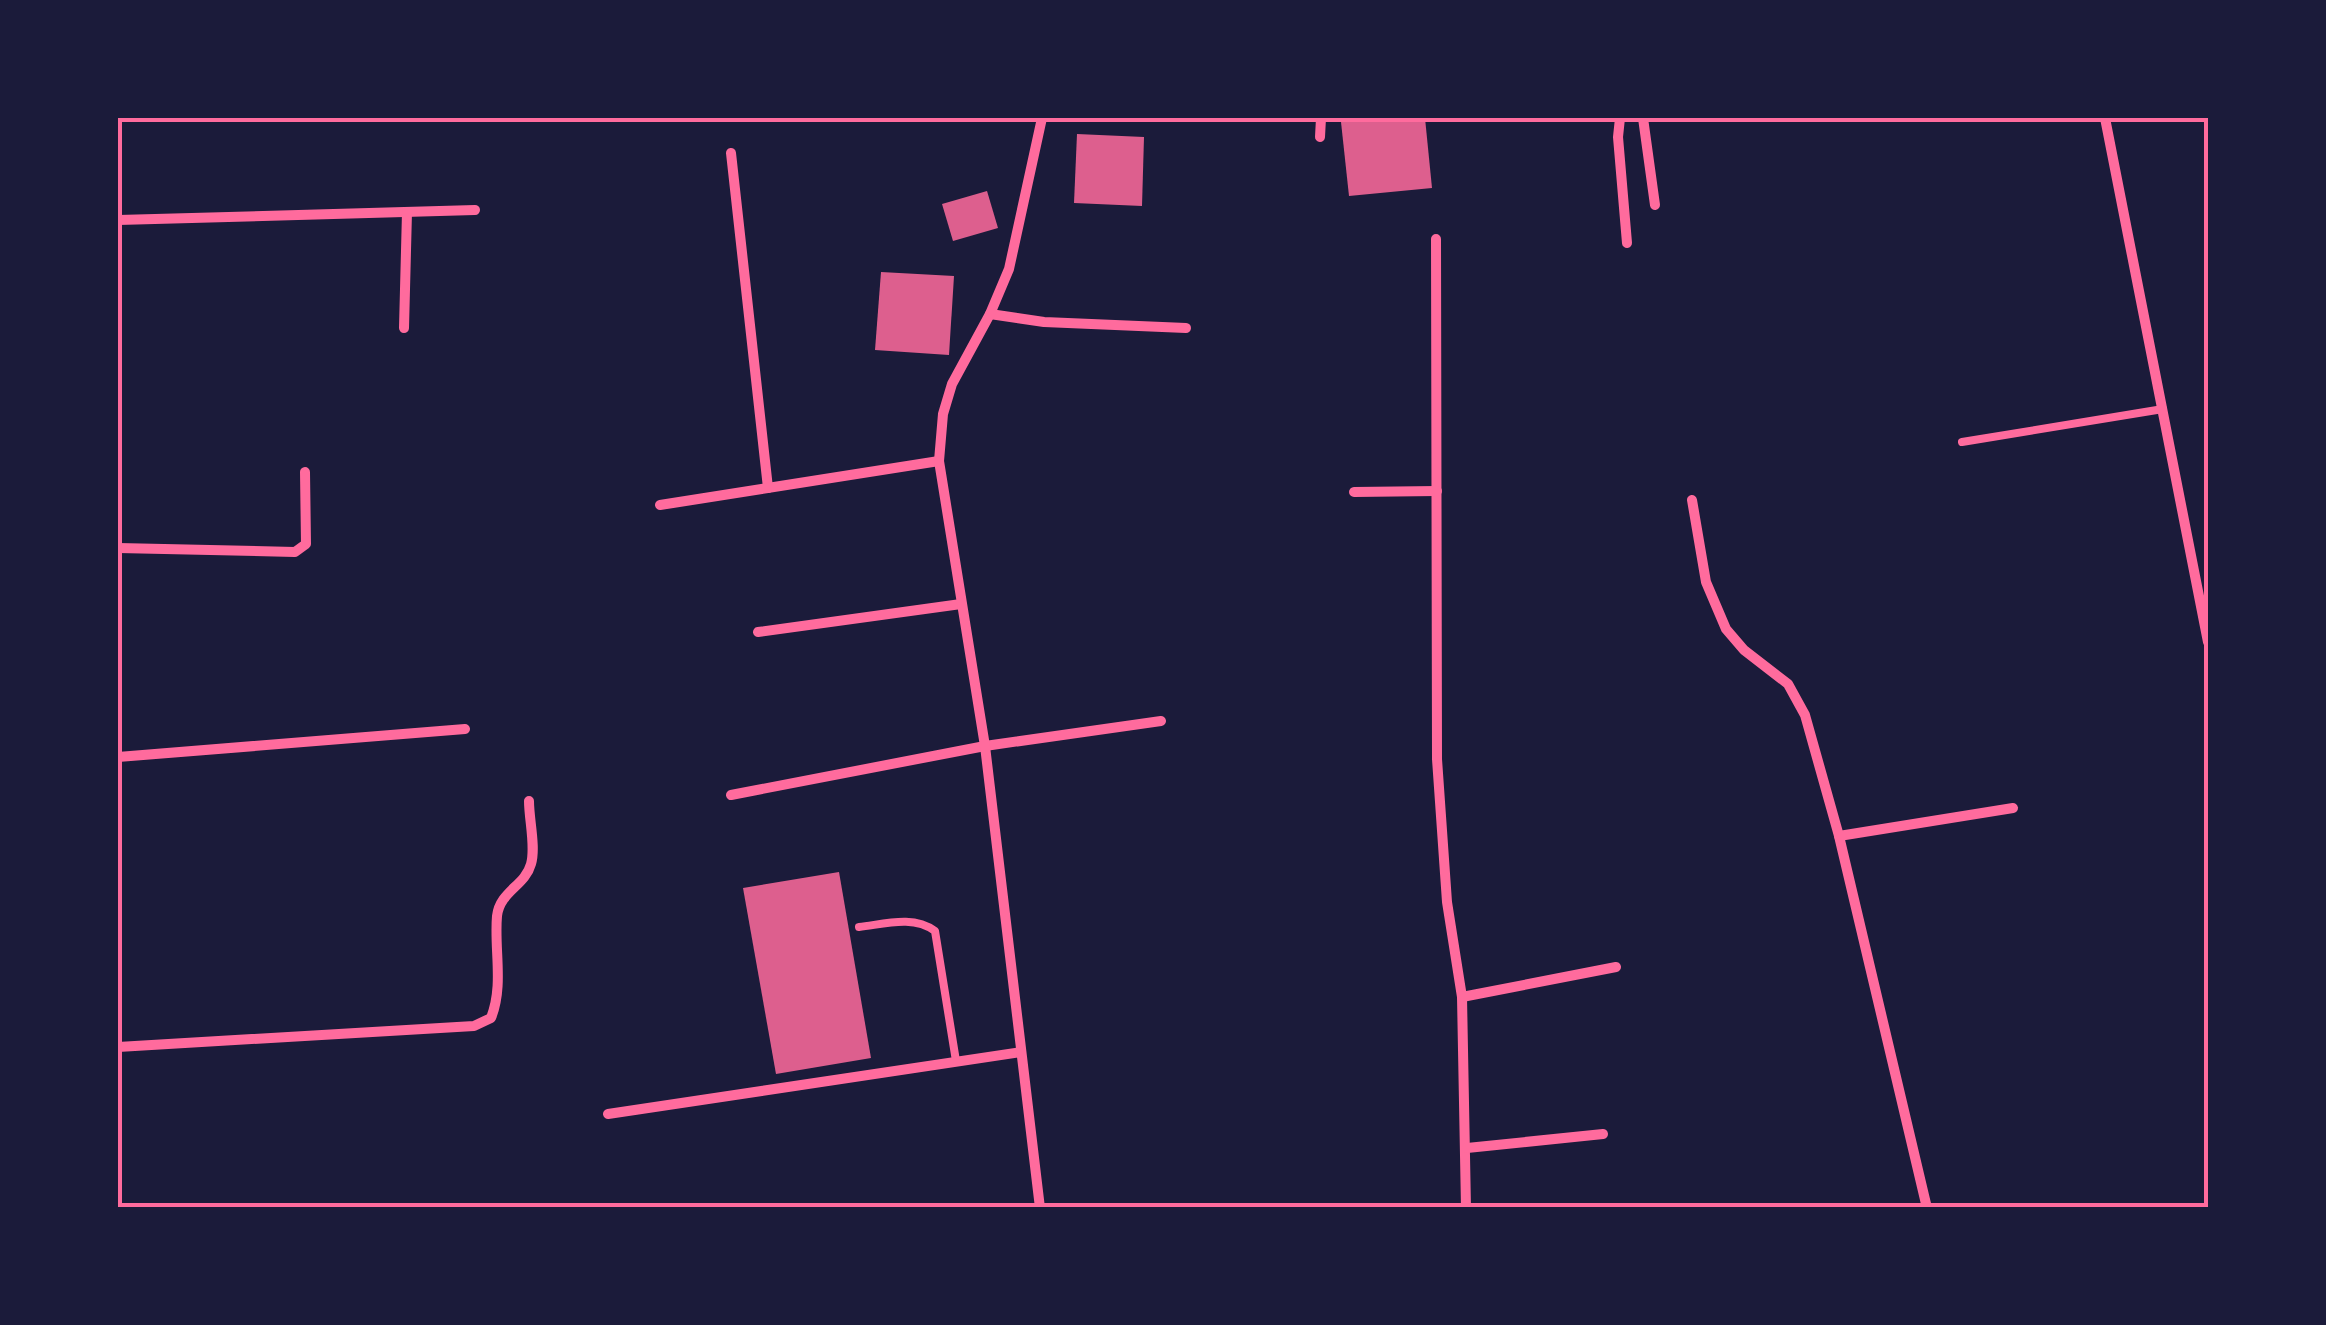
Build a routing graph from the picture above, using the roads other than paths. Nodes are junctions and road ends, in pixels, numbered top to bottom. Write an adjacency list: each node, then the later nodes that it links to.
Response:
1 (1042, 118): 14 (street)
2 (1321, 118): 6 (street)
3 (1620, 118): 13 (street)
4 (1643, 118): 8 (street)
5 (2105, 118): 17 (street)
6 (1320, 137)
7 (731, 153): 21 (street)
8 (1654, 205)
9 (475, 210): 10 (street)
10 (408, 212): 11 (street); 15 (street)
11 (118, 220)
12 (1436, 239): 22 (street)
13 (1627, 243)
14 (990, 314): 16 (street); 19 (street)
15 (404, 328)
16 (1186, 328)
17 (2163, 409): 18 (lane); 29 (street)
18 (1962, 442)
19 (938, 461): 21 (street); 27 (street)
20 (304, 472): 26 (street)
21 (768, 488): 25 (street)
22 (1437, 490): 23 (street); 40 (street)
23 (1354, 492)
24 (1692, 500): 37 (street)
25 (660, 505)
26 (118, 548)
27 (961, 604): 28 (street); 32 (street)
28 (758, 632)
29 (2208, 642)
30 (1161, 721): 32 (street)
31 (464, 729): 33 (street)
32 (986, 746): 34 (street); 42 (street)
33 (118, 757)
34 (732, 795)
35 (528, 801): 41 (street)
36 (2013, 808): 37 (street)
37 (1839, 836): 49 (street)
38 (859, 928): 43 (lane)
39 (1616, 967): 40 (street)
40 (1462, 997): 46 (street)
41 (118, 1047)
42 (1021, 1052): 43 (street); 47 (street)
43 (956, 1061): 44 (street)
44 (608, 1114)
45 (1603, 1134): 46 (street)
46 (1467, 1148): 48 (street)
47 (1040, 1208)
48 (1466, 1208)
49 (1927, 1208)

